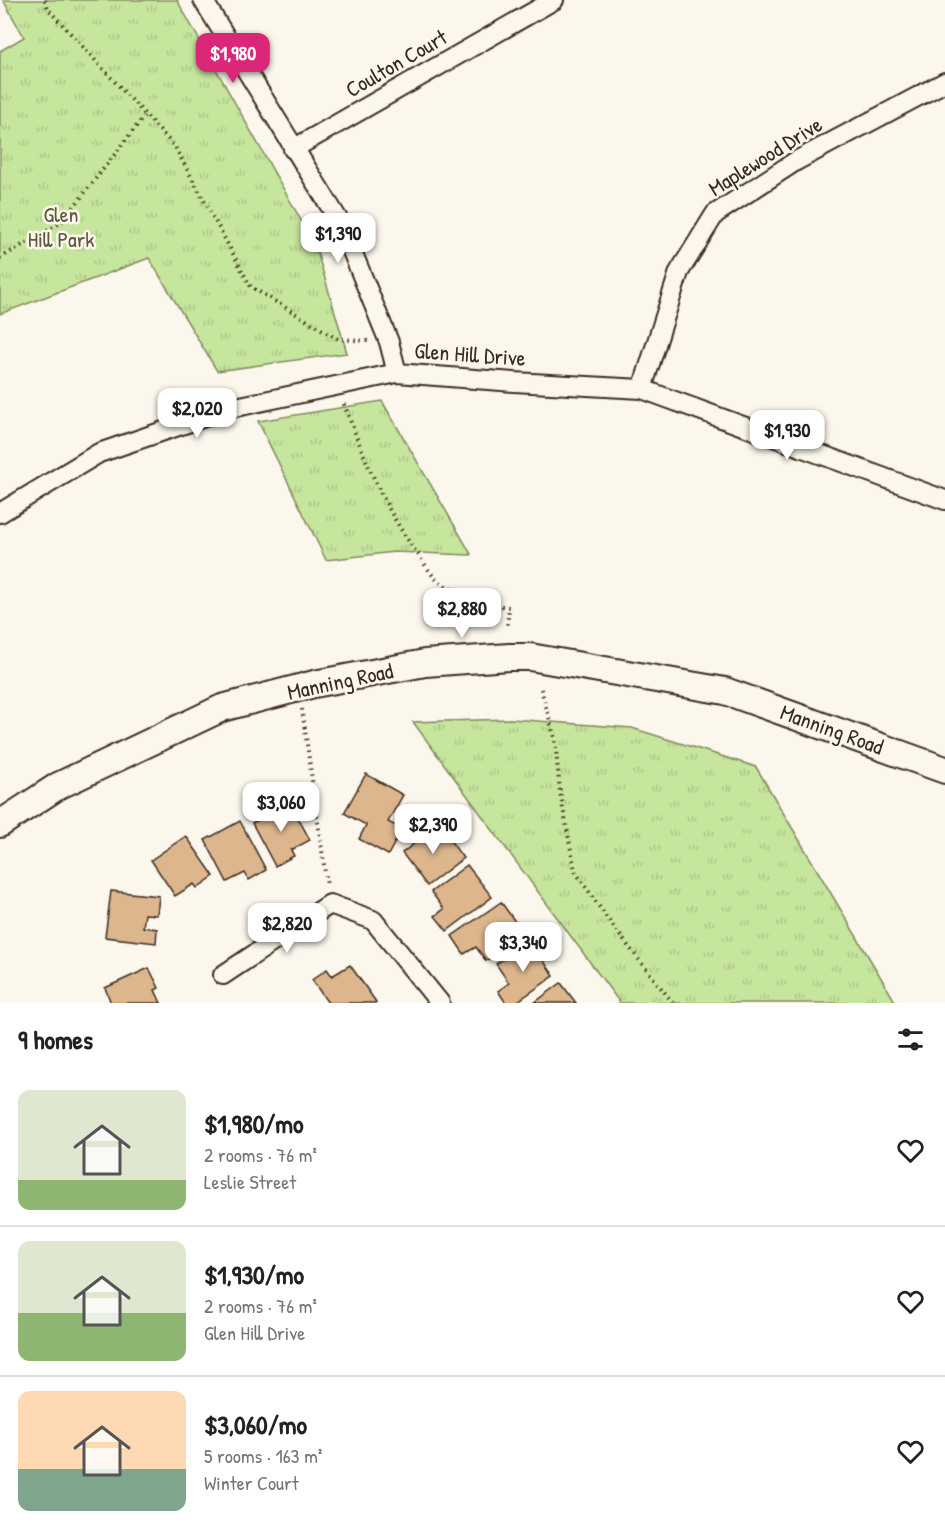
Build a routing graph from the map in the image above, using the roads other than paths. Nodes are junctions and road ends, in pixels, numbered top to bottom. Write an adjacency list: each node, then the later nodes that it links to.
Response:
1 (203, 0): 4 (street)
2 (554, 0): 4 (street, Coulton Court)
3 (945, 82): 6 (street, Maplewood Drive)
4 (293, 149): 5 (street)
5 (397, 373): 6 (street, Glen Hill Drive); 8 (street, Glen Hill Drive)
6 (642, 389): 7 (street, Glen Hill Drive)
7 (945, 500)
8 (0, 513)
9 (945, 770): 10 (main road, Manning Road)
10 (0, 824)
11 (223, 975): 12 (street)
12 (440, 1003)

